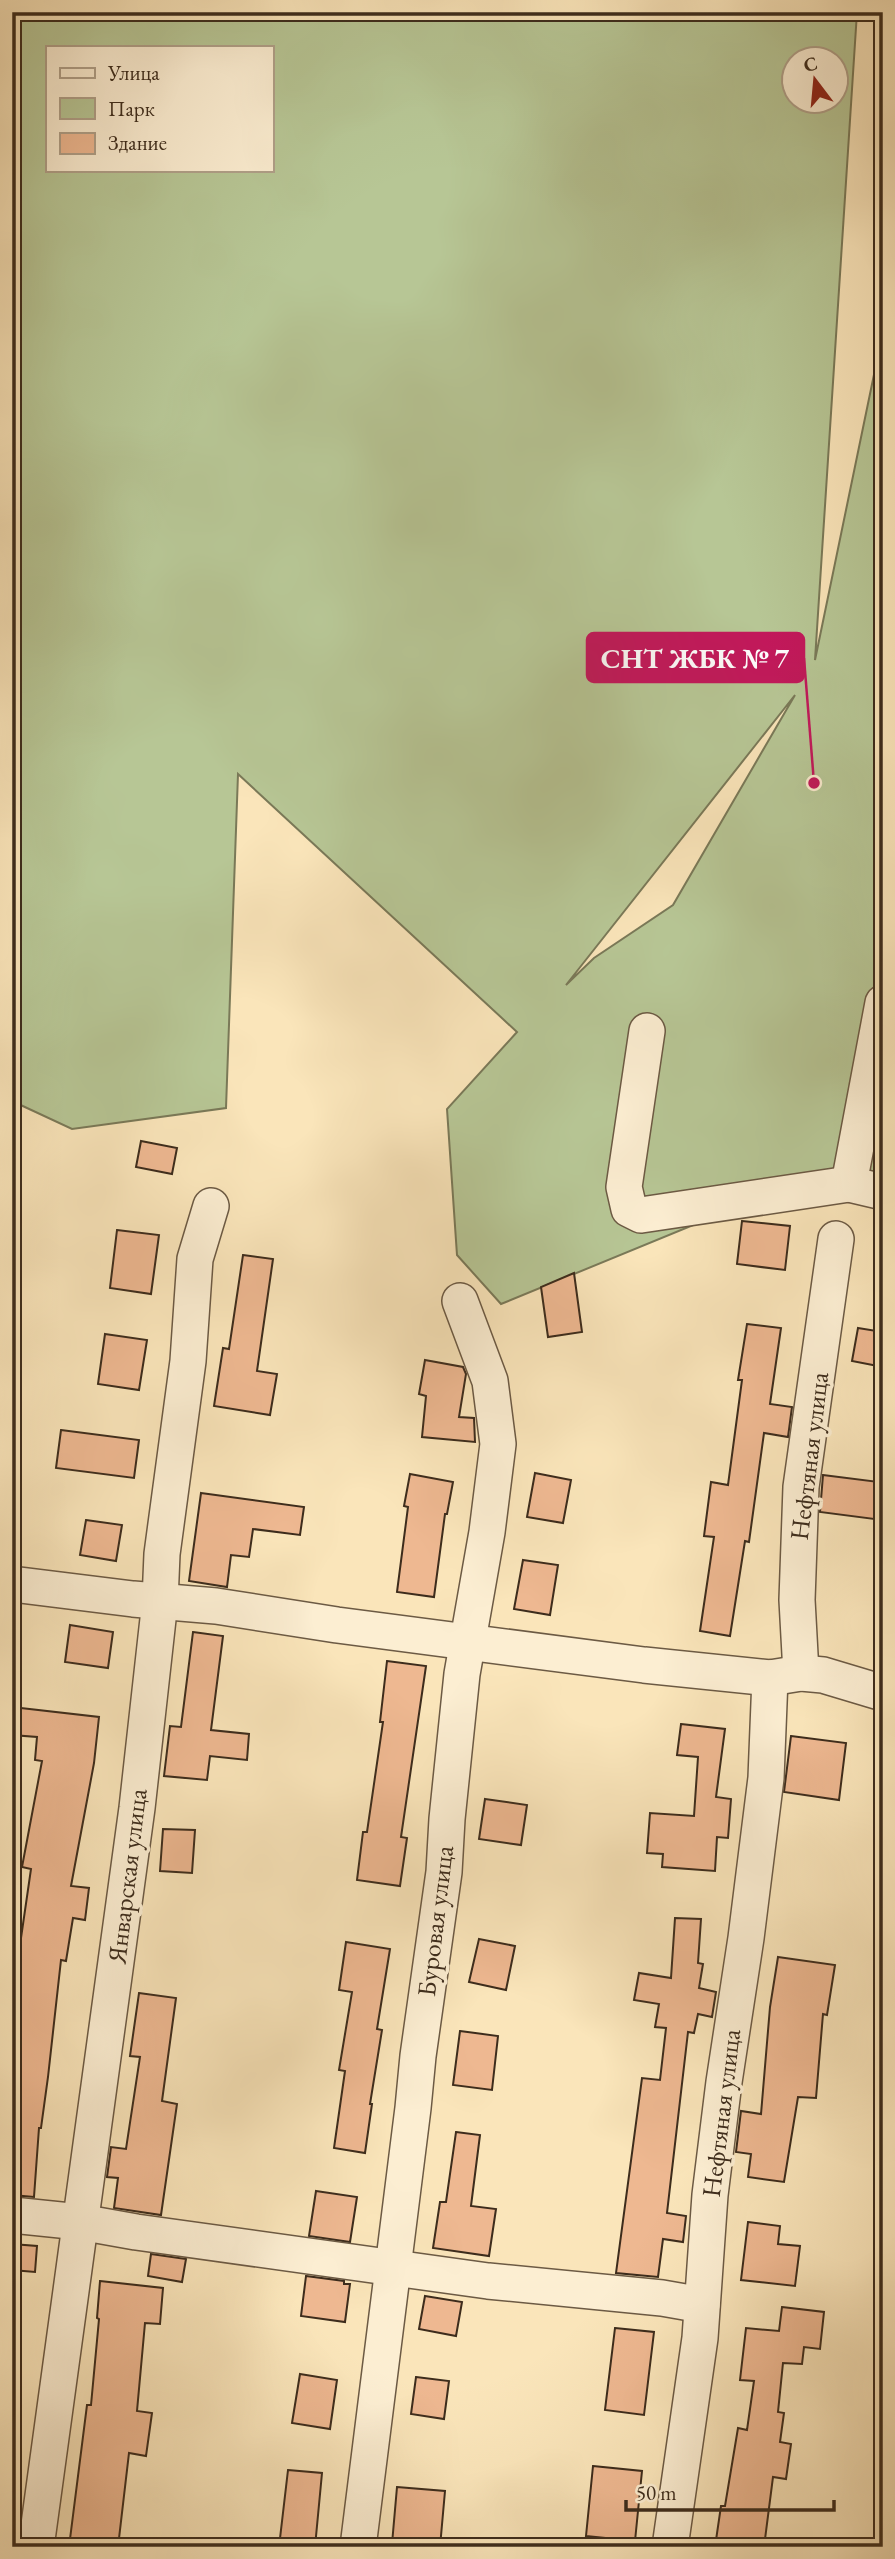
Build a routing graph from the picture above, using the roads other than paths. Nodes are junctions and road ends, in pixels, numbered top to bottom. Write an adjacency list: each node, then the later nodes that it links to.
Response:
1 (883, 1003): 3 (street)
2 (647, 1031): 3 (street)
3 (849, 1184): 4 (street)
4 (883, 1192)
5 (211, 1206): 9 (street, Январская улица)
6 (836, 1239): 11 (street, Нефтяная улица)
7 (460, 1301): 10 (street, Буровая улица)
8 (12, 1584): 9 (street)
9 (160, 1601): 10 (street); 14 (street, Январская улица)
10 (468, 1641): 11 (street); 15 (street, Буровая улица)
11 (786, 1676): 12 (street); 16 (street, Нефтяная улица)
12 (883, 1693)
13 (12, 2215): 14 (street)
14 (80, 2222): 15 (street); 17 (street, Январская улица)
15 (393, 2268): 16 (street); 18 (street, Буровая улица)
16 (702, 2305): 19 (street, Нефтяная улица)
17 (36, 2547)
18 (358, 2547)
19 (670, 2547)

